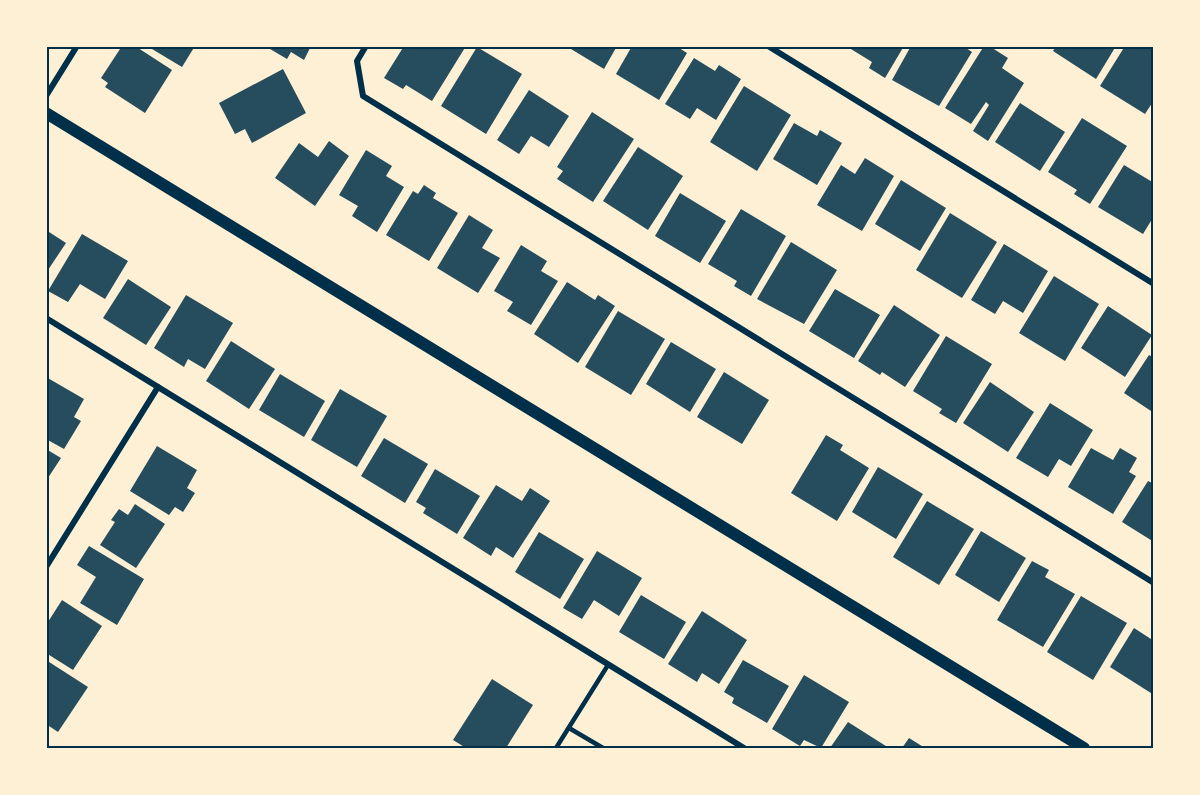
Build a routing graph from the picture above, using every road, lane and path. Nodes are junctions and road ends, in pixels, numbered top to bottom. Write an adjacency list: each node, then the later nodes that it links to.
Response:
1 (77, 46): 4 (street)
2 (366, 46): 10 (street)
3 (768, 46): 6 (street)
4 (46, 96)
5 (46, 113): 16 (main road)
6 (1154, 284)
7 (46, 318): 8 (street)
8 (158, 387): 9 (street); 11 (street)
9 (46, 567)
10 (1154, 583)
11 (608, 665): 12 (lane); 15 (street)
12 (569, 728): 13 (lane); 14 (lane)
13 (556, 748)
14 (603, 748)
15 (744, 748)
16 (1084, 748)

